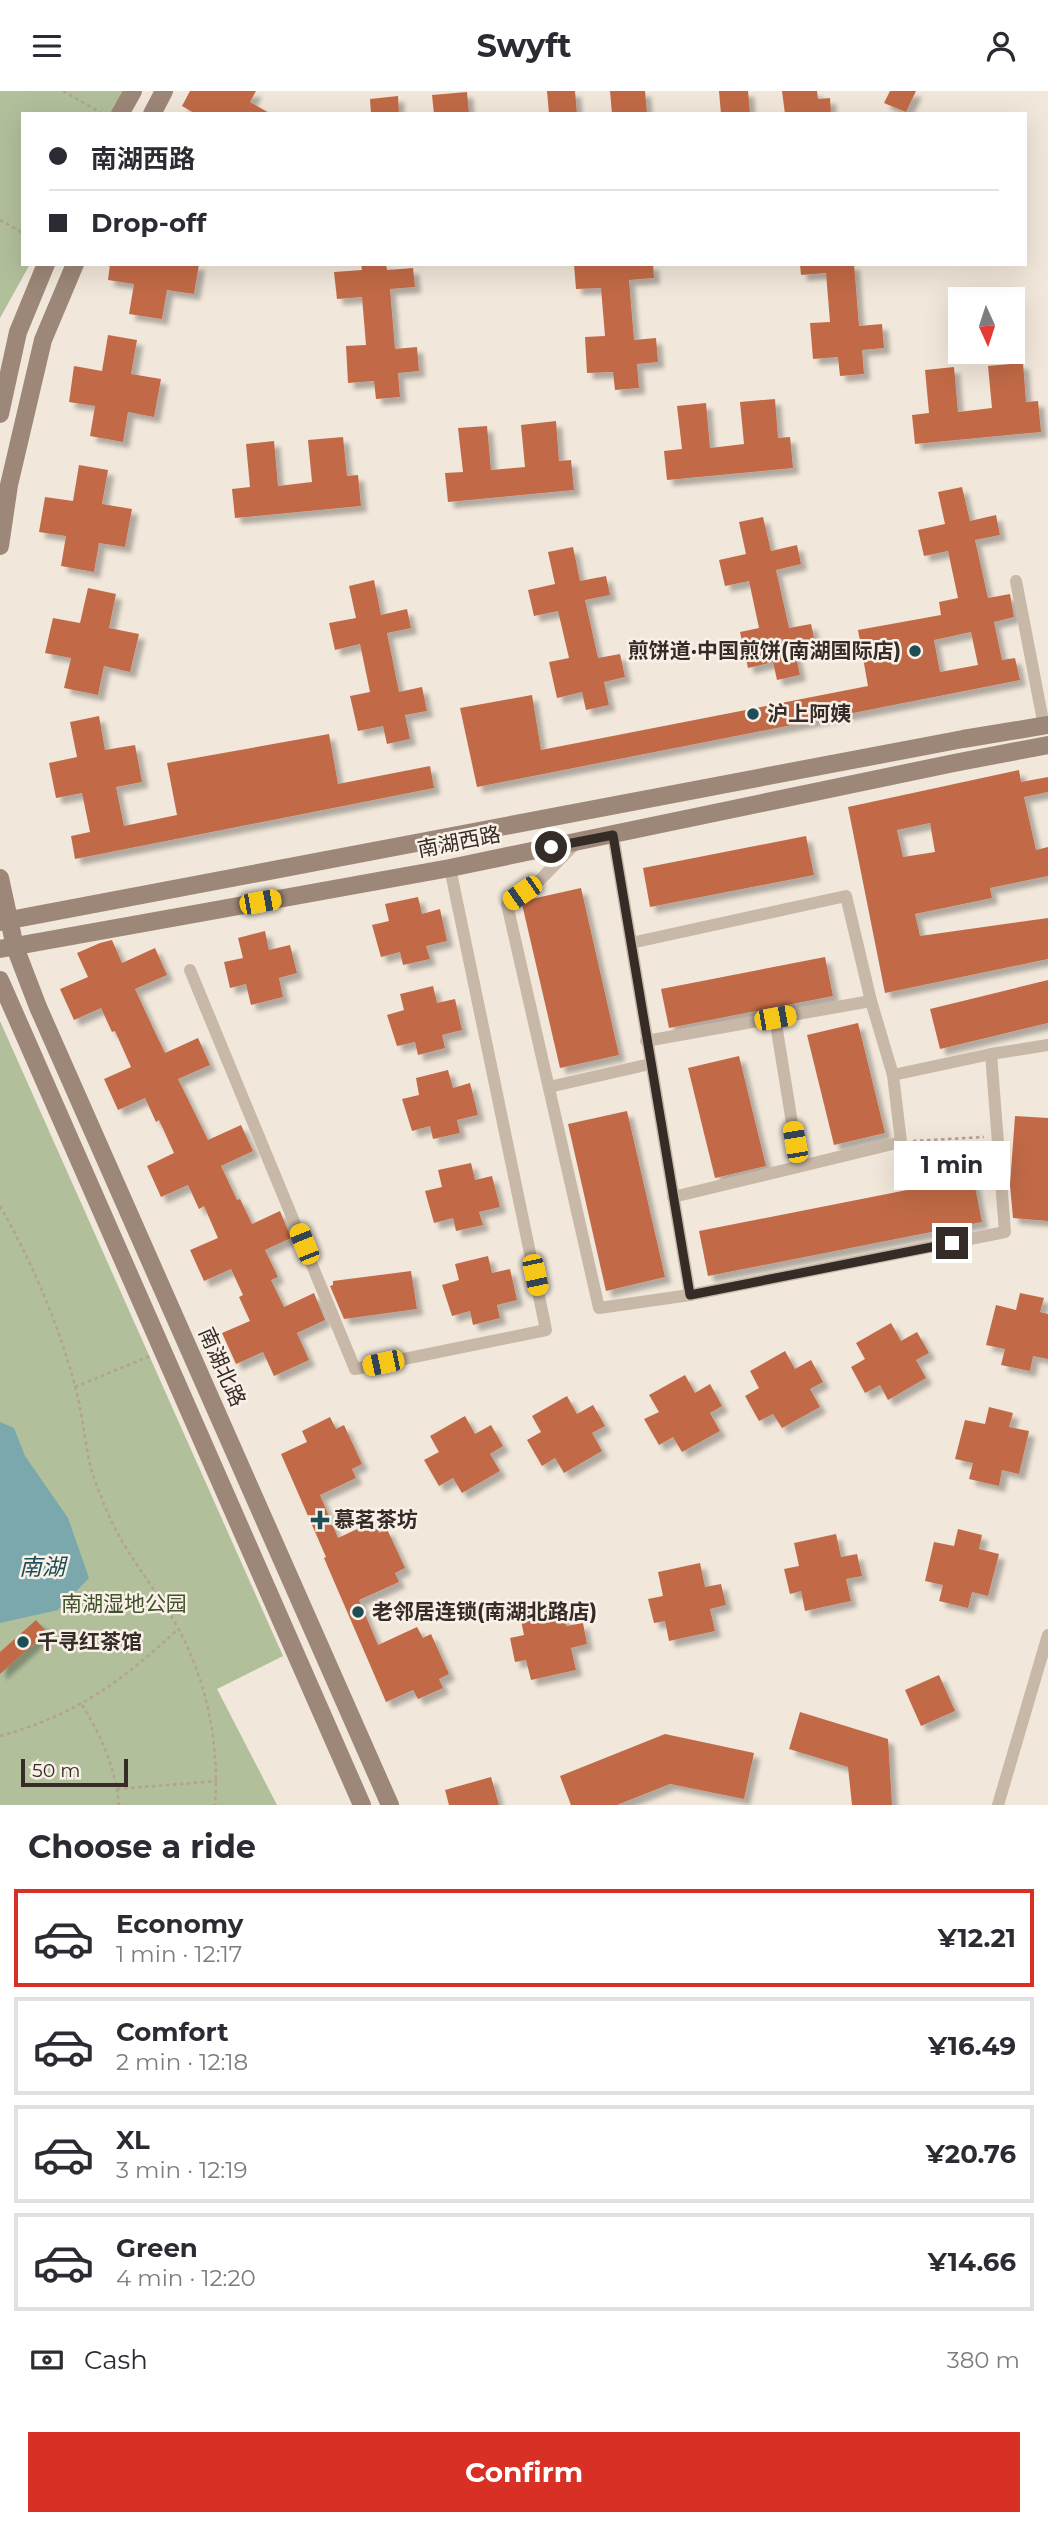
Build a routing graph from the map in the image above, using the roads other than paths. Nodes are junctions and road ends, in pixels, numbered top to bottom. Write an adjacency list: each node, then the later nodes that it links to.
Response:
1 (133, 91): 3 (main road)
2 (164, 91): 4 (main road)
3 (121, 112)
4 (153, 112)
5 (45, 266): 7 (main road)
6 (74, 266): 8 (main road)
7 (0, 414)
8 (0, 546)
9 (1016, 581): 10 (street)
10 (1046, 726): 16 (main road, 南湖西路)
11 (1048, 745): 12 (main road, 南湖西路)
12 (613, 835): 13 (main road, 南湖西路); 17 (street)
13 (576, 842): 14 (main road, 南湖西路); 28 (street)
14 (450, 868): 18 (main road, 南湖西路); 19 (street)
15 (0, 878): 16 (main road, 南湖北路)
16 (4, 921): 18 (main road, 南湖北路)
17 (631, 943): 21 (street); 23 (street)
18 (8, 948): 34 (main road, 南湖北路)
19 (190, 970)
20 (0, 980): 33 (main road)
21 (871, 1001): 22 (street); 27 (street)
22 (775, 1018): 23 (street); 29 (street)
23 (646, 1041): 26 (street)
24 (1048, 1045): 25 (street)
25 (991, 1054): 27 (street); 31 (street)
26 (650, 1064): 28 (street); 30 (street)
27 (893, 1075): 29 (street)
28 (549, 1087): 31 (street)
29 (799, 1166): 30 (street)
30 (673, 1198): 31 (street)
31 (690, 1295)
32 (1048, 1635): 35 (street)
33 (362, 1805)
34 (390, 1805)
35 (998, 1805)

